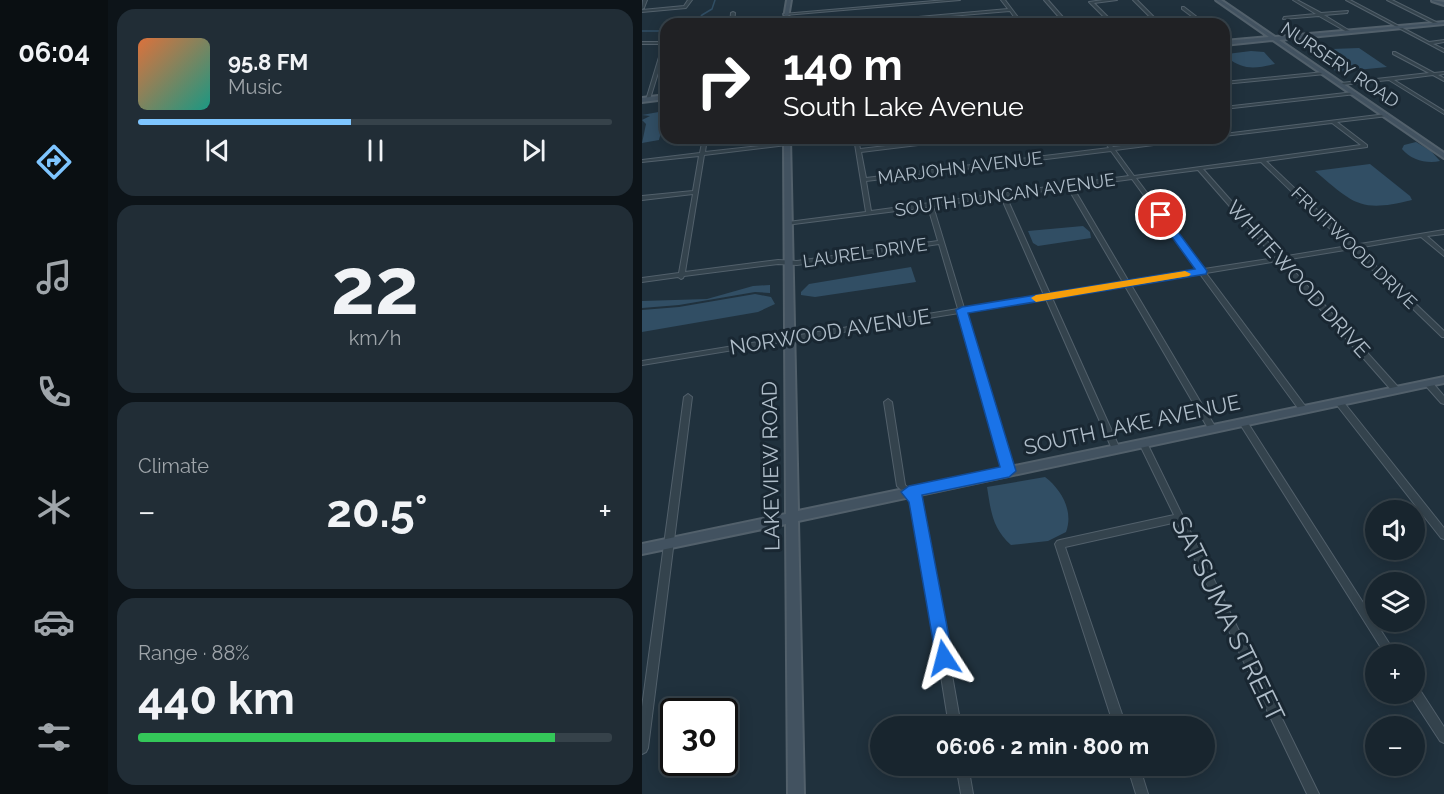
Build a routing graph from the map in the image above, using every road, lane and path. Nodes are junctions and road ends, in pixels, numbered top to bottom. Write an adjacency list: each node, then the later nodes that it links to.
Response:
1 (645, 0): 16 (street)
2 (690, 0): 16 (street)
3 (789, 0): 20 (street)
4 (958, 0): 20 (street)
5 (1003, 0): 17 (street)
6 (1046, 0): 26 (street)
7 (1115, 0): 27 (street)
8 (1135, 0): 28 (street)
9 (1218, 0): 35 (street, NURSERY ROAD)
10 (1295, 0): 21 (street)
11 (1348, 0): 33 (street)
12 (1389, 0): 32 (street)
13 (1434, 0): 14 (street)
14 (1444, 4)
15 (1183, 8): 29 (street)
16 (642, 9)
17 (1010, 10): 24 (street); 25 (street)
18 (1347, 12): 21 (street)
19 (733, 13): 22 (street)
20 (784, 14): 23 (street)
21 (1320, 15): 30 (street); 34 (street)
22 (733, 18)
23 (784, 18)
24 (914, 18)
25 (1016, 18)
26 (1062, 18)
27 (1107, 18)
28 (1153, 18)
29 (1196, 18)
30 (1284, 18)
31 (1444, 22): 32 (street)
32 (1436, 23): 33 (street)
33 (1398, 27): 34 (street); 40 (street)
34 (1348, 32): 35 (street)
35 (1274, 38): 37 (street); 44 (street, NURSERY ROAD)
36 (1444, 41): 40 (street)
37 (1230, 42)
38 (642, 43): 39 (street)
39 (660, 43)
40 (1428, 43): 41 (street)
41 (1444, 51)
42 (1394, 53): 46 (street)
43 (660, 59): 53 (street)
44 (1324, 73): 49 (street); 50 (street, NURSERY ROAD)
45 (1444, 73): 46 (street)
46 (1434, 74): 47 (street); 48 (street)
47 (1390, 79): 50 (street); 55 (street)
48 (1444, 80)
49 (1230, 82)
50 (1341, 84): 51 (street, NURSERY ROAD)
51 (1354, 93): 54 (street); 56 (street, NURSERY ROAD)
52 (660, 98): 53 (street)
53 (645, 99)
54 (1230, 107)
55 (1444, 113)
56 (1386, 115): 57 (street); 69 (street, NURSERY ROAD)
57 (1333, 122): 58 (street); 71 (street, SOUTH DUNCAN AVENUE)
58 (1230, 134)
59 (704, 144): 68 (street)
60 (767, 144): 68 (street)
61 (787, 144): 81 (street, LAKEVIEW ROAD)
62 (857, 144): 67 (street)
63 (917, 144): 67 (street)
64 (1108, 144): 66 (street)
65 (1152, 144): 66 (street, MARJOHN AVENUE)
66 (1112, 149): 73 (street); 74 (street, MARJOHN AVENUE)
67 (859, 151): 74 (street)
68 (702, 154): 70 (street); 76 (street)
69 (1443, 154)
70 (642, 161)
71 (1263, 161): 72 (street, SOUTH DUNCAN AVENUE); 85 (street, FRUITWOOD DRIVE)
72 (1200, 169): 73 (street, SOUTH DUNCAN AVENUE); 87 (street, WHITEWOOD DRIVE)
73 (1133, 178): 75 (street, SOUTH DUNCAN AVENUE); 89 (street)
74 (864, 180): 80 (street)
75 (1070, 187): 77 (street, SOUTH DUNCAN AVENUE); 92 (street)
76 (695, 192): 78 (street); 90 (street)
77 (1003, 195): 79 (street, SOUTH DUNCAN AVENUE); 93 (street)
78 (642, 198)
79 (930, 205): 80 (street, SOUTH DUNCAN AVENUE); 84 (street)
80 (869, 213): 81 (street, SOUTH DUNCAN AVENUE)
81 (788, 224): 88 (street, LAKEVIEW ROAD)
82 (1444, 232): 83 (street, NORWOOD AVENUE)
83 (1422, 235): 85 (street, NORWOOD AVENUE); 86 (street)
84 (941, 242): 88 (street, LAUREL DRIVE); 94 (street)
85 (1353, 247): 87 (street, NORWOOD AVENUE); 95 (street, FRUITWOOD DRIVE)
86 (1444, 254)
87 (1280, 259): 89 (street, NORWOOD AVENUE); 100 (street, WHITEWOOD DRIVE)
88 (789, 262): 90 (street); 96 (street, LAKEVIEW ROAD)
89 (1202, 271): 92 (street, NORWOOD AVENUE); 105 (street)
90 (681, 277): 91 (street)
91 (642, 280)
92 (1126, 284): 93 (street, NORWOOD AVENUE); 107 (street)
93 (1048, 296): 94 (street, NORWOOD AVENUE); 109 (street)
94 (962, 310): 96 (street, NORWOOD AVENUE); 110 (street)
95 (1444, 335)
96 (789, 339): 97 (street, NORWOOD AVENUE); 112 (street, LAKEVIEW ROAD)
97 (642, 363)
98 (1444, 380): 99 (street, SOUTH LAKE AVENUE)
99 (1428, 383): 100 (street, SOUTH LAKE AVENUE); 102 (street)
100 (1396, 390): 104 (street, SOUTH LAKE AVENUE)
101 (688, 397): 115 (street)
102 (1444, 400)
103 (888, 402): 111 (street)
104 (1339, 402): 105 (street, SOUTH LAKE AVENUE); 114 (street)
105 (1303, 409): 106 (street, SOUTH LAKE AVENUE)
106 (1243, 422): 107 (street, SOUTH LAKE AVENUE); 117 (street)
107 (1212, 428): 108 (street, SOUTH LAKE AVENUE)
108 (1143, 443): 109 (street, SOUTH LAKE AVENUE); 113 (street, SATSUMA STREET)
109 (1116, 449): 110 (street, SOUTH LAKE AVENUE)
110 (1009, 471): 111 (street, SOUTH LAKE AVENUE)
111 (909, 492): 112 (street, SOUTH LAKE AVENUE); 119 (street)
112 (793, 517): 115 (street, SOUTH LAKE AVENUE); 125 (street, LAKEVIEW ROAD)
113 (1178, 518): 120 (street); 128 (street, SATSUMA STREET)
114 (1444, 535)
115 (670, 543): 116 (street, SOUTH LAKE AVENUE); 122 (street)
116 (642, 549)
117 (1385, 644)
118 (1422, 704): 121 (street)
119 (953, 716)
120 (1117, 716)
121 (1444, 737)
122 (642, 748)
123 (964, 776): 126 (street)
124 (1136, 776): 127 (street)
125 (796, 794)
126 (967, 794)
127 (1142, 794)
128 (1313, 794)

